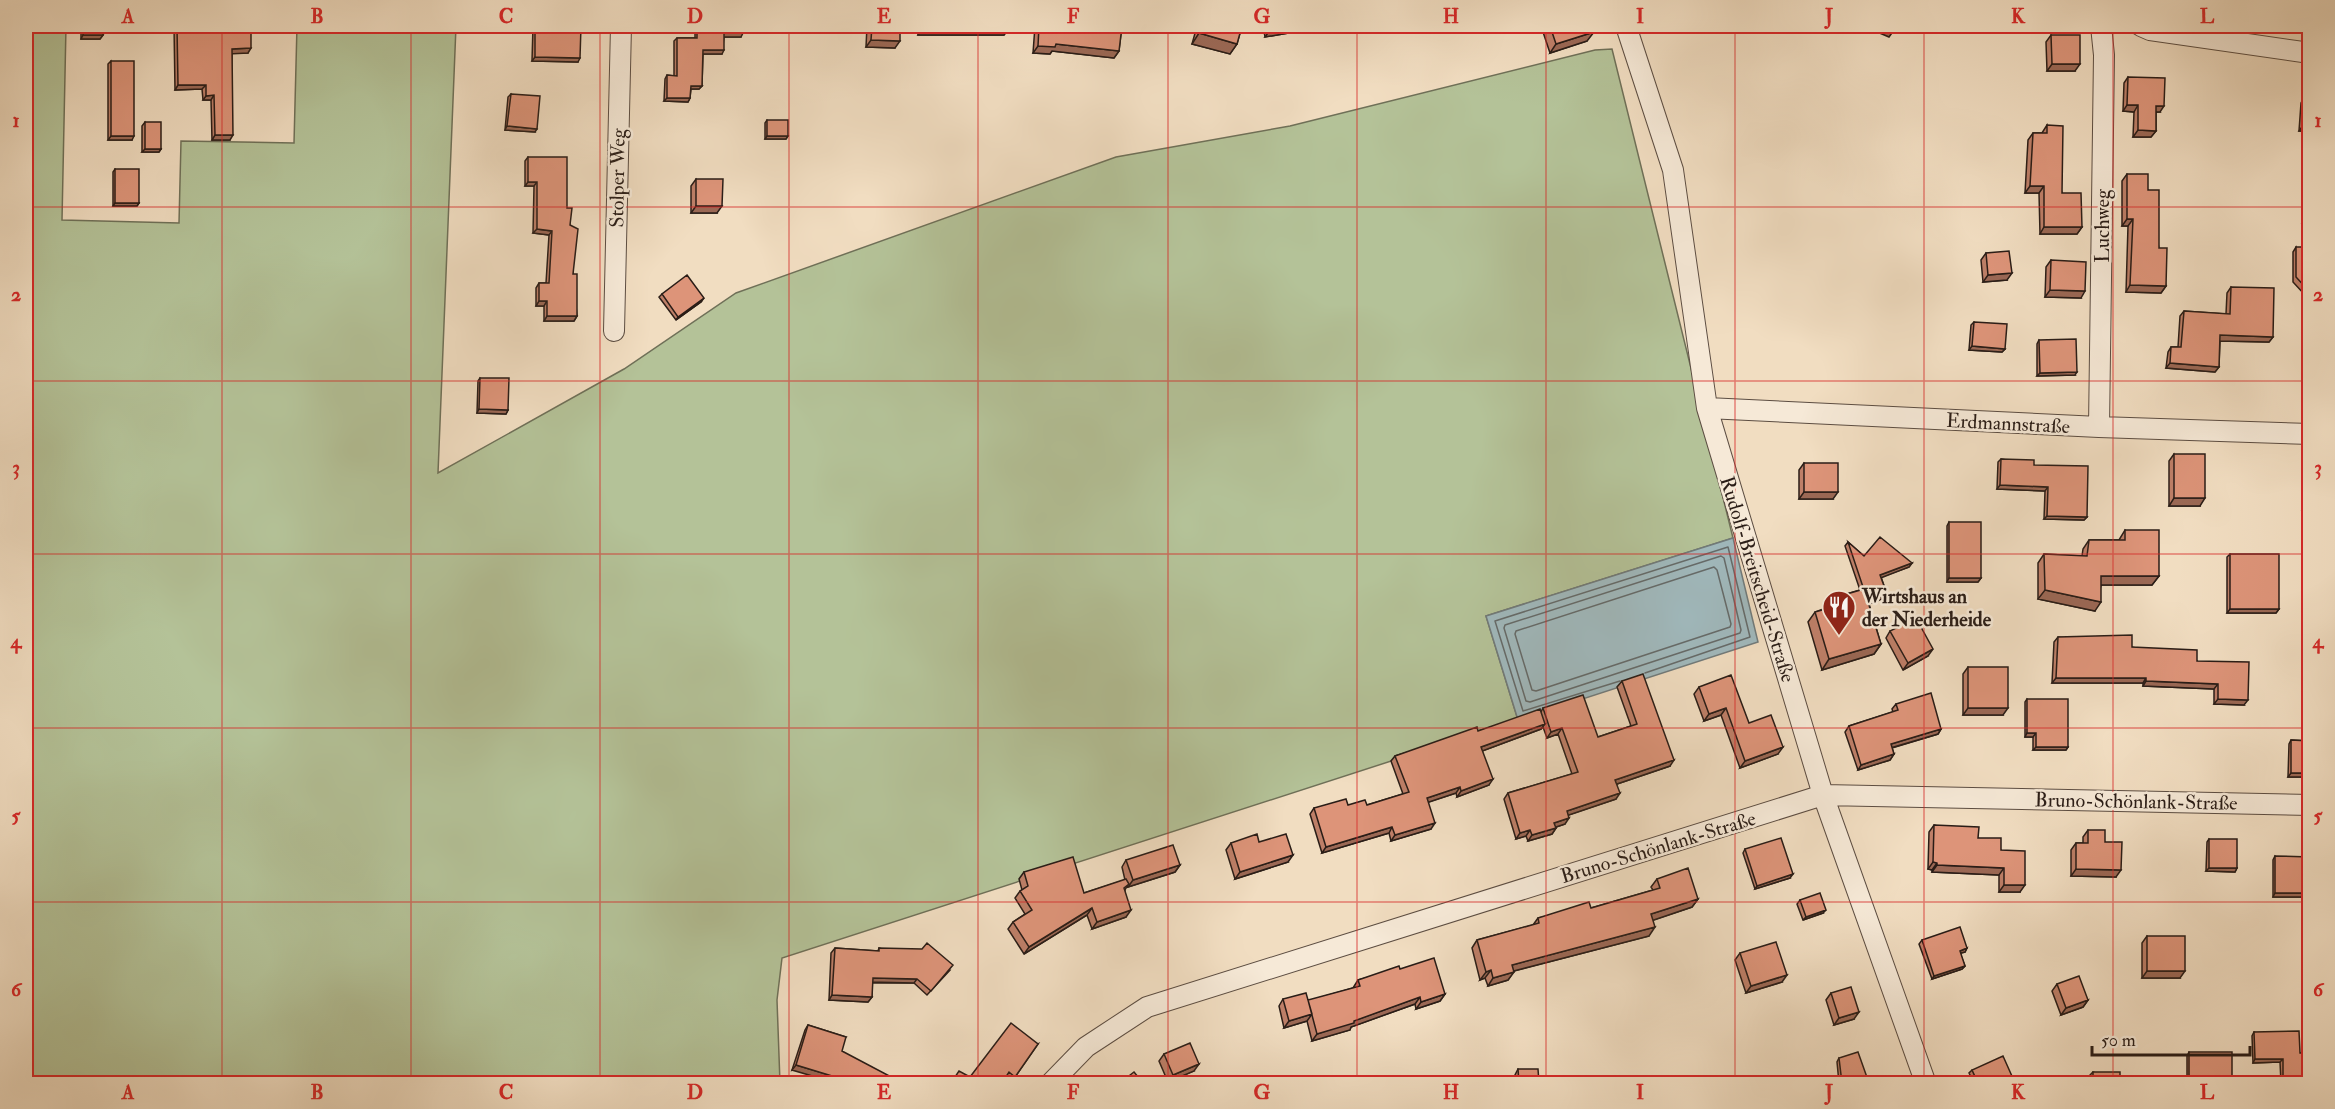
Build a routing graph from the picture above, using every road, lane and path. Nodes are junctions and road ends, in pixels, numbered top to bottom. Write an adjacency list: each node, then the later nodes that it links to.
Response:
1 (621, 26): 6 (street, Stolper Weg)
2 (1626, 26): 7 (street, Rudolf-Breitscheid-Straße)
3 (2101, 26): 8 (street, Luchweg)
4 (2141, 26): 5 (street)
5 (2310, 53)
6 (614, 331)
7 (1707, 408): 8 (street, Erdmannstraße); 10 (street, Rudolf-Breitscheid-Straße)
8 (2099, 427): 9 (street, Erdmannstraße)
9 (2310, 434)
10 (1823, 795): 11 (street, Bruno-Schönlank-Straße); 12 (street, Bruno-Schönlank-Straße); 13 (street, Rudolf-Breitscheid-Straße)
11 (2310, 805)
12 (1050, 1083)
13 (1926, 1083)

